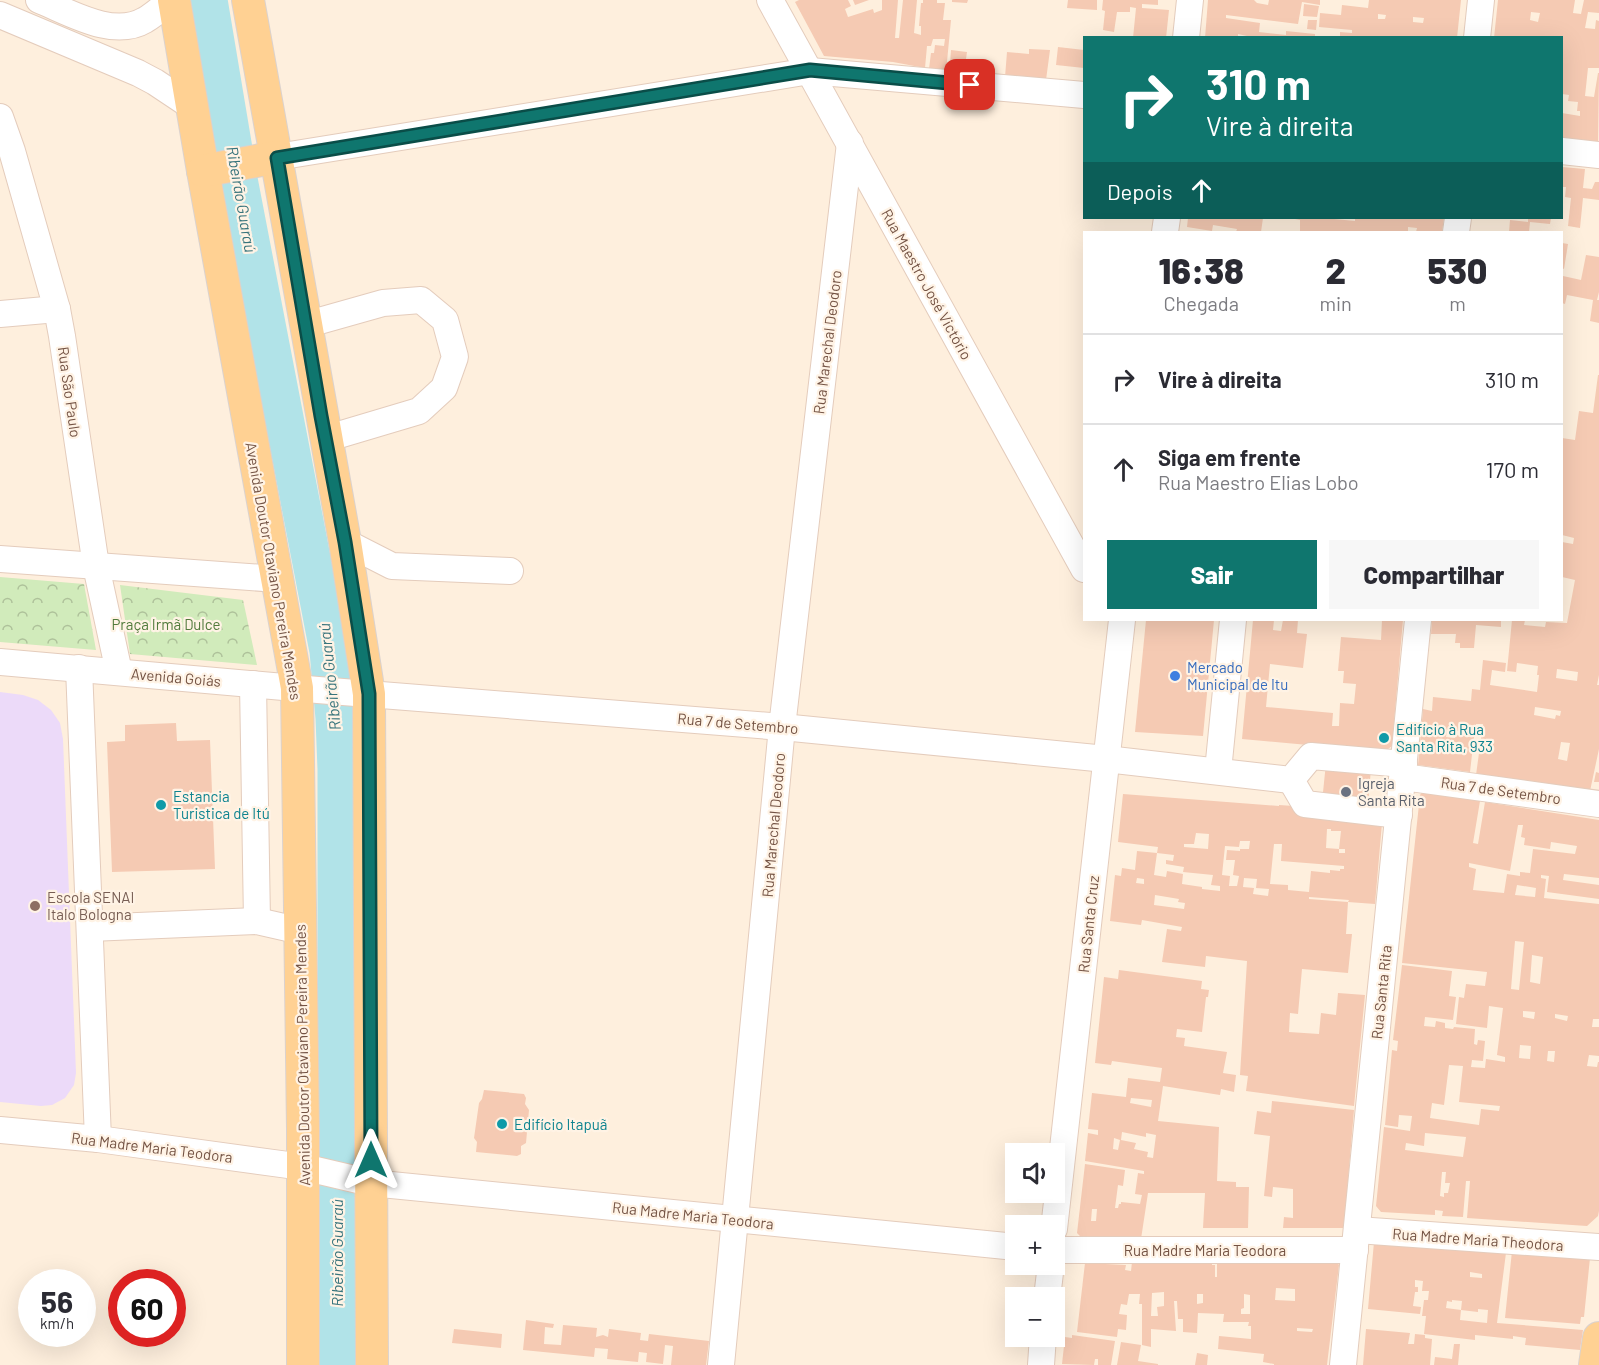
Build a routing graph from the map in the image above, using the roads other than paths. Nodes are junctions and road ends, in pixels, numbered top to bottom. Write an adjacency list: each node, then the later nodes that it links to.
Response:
1 (39, 0): 2 (street)
2 (173, 0): 12 (main road, Avenida Doutor Otaviano Pereira Mendes)
3 (248, 0): 18 (main road)
4 (770, 0): 10 (street, Rua Maestro José Victório)
5 (1190, 0): 8 (street)
6 (1481, 0): 9 (street)
7 (0, 15): 12 (street)
8 (1186, 36)
9 (1477, 36)
10 (810, 70): 11 (street); 14 (street, Rua Maestro José Victório); 18 (street)
11 (1083, 95)
12 (192, 106): 19 (main road, Avenida Doutor Otaviano Pereira Mendes)
13 (0, 117): 15 (street, Rua São Paulo)
14 (850, 143): 28 (street, Rua Maestro José Victório); 41 (street, Rua Marechal Deodoro)
15 (6, 151): 20 (street, Rua São Paulo)
16 (1563, 151): 17 (street)
17 (1599, 155)
18 (266, 159): 19 (main road); 22 (main road)
19 (212, 169): 30 (main road, Avenida Doutor Otaviano Pereira Mendes)
20 (57, 309): 21 (street); 26 (street, Rua São Paulo)
21 (0, 314)
22 (305, 325): 23 (main road); 23 (street)
23 (325, 439): 24 (main road)
24 (345, 542): 27 (street); 31 (main road)
25 (0, 559): 26 (street)
26 (96, 566): 30 (street); 37 (street, Rua São Paulo)
27 (392, 566): 29 (street); 31 (street)
28 (1083, 567)
29 (510, 571)
30 (277, 579): 39 (main road, Avenida Doutor Otaviano Pereira Mendes)
31 (352, 584): 40 (main road)
32 (1233, 621): 44 (street)
33 (1418, 621): 43 (street, Rua Santa Rita)
34 (1118, 624): 42 (street, Rua Santa Cruz)
35 (0, 662): 36 (street, Avenida Goiás)
36 (79, 668): 37 (street, Avenida Goiás); 49 (street)
37 (119, 672): 38 (street, Avenida Goiás)
38 (253, 684): 39 (street, Avenida Goiás); 48 (street)
39 (308, 689): 40 (street, Avenida Goiás); 50 (main road, Avenida Doutor Otaviano Pereira Mendes)
40 (360, 693): 41 (street, Rua 7 de Setembro); 54 (main road)
41 (782, 727): 42 (street, Rua 7 de Setembro); 56 (street, Rua Marechal Deodoro)
42 (1106, 759): 44 (street, Rua 7 de Setembro); 55 (street, Rua Santa Cruz)
43 (1403, 770): 45 (street, Rua 7 de Setembro); 46 (street, Rua 7 de Setembro); 47 (street, Rua Santa Rita)
44 (1218, 771): 45 (street, Rua 7 de Setembro)
45 (1291, 780): 47 (street)
46 (1599, 804)
47 (1399, 814): 57 (street, Rua Santa Rita)
48 (257, 921): 49 (street); 50 (street)
49 (90, 928): 52 (street)
50 (301, 931): 53 (main road, Avenida Doutor Otaviano Pereira Mendes)
51 (0, 1130): 52 (street, Rua Madre Maria Teodora)
52 (98, 1139): 53 (street, Rua Madre Maria Teodora)
53 (310, 1169): 54 (street, Rua Madre Maria Teodora); 63 (main road, Avenida Doutor Otaviano Pereira Mendes)
54 (364, 1182): 56 (street, Rua Madre Maria Teodora); 64 (main road)
55 (1056, 1215)
56 (735, 1219): 58 (street, Rua Madre Maria Teodora); 65 (street, Rua Marechal Deodoro)
57 (1356, 1240): 59 (street, Rua Madre Maria Theodora); 60 (street, Rua Madre Maria Teodora); 67 (street, Rua Santa Rita)
58 (1005, 1246)
59 (1599, 1247)
60 (1065, 1250)
61 (1599, 1338): 68 (main road)
62 (1042, 1347): 66 (street)
63 (303, 1365)
64 (372, 1365)
65 (721, 1365)
66 (1041, 1365)
67 (1343, 1365)
68 (1595, 1365)

